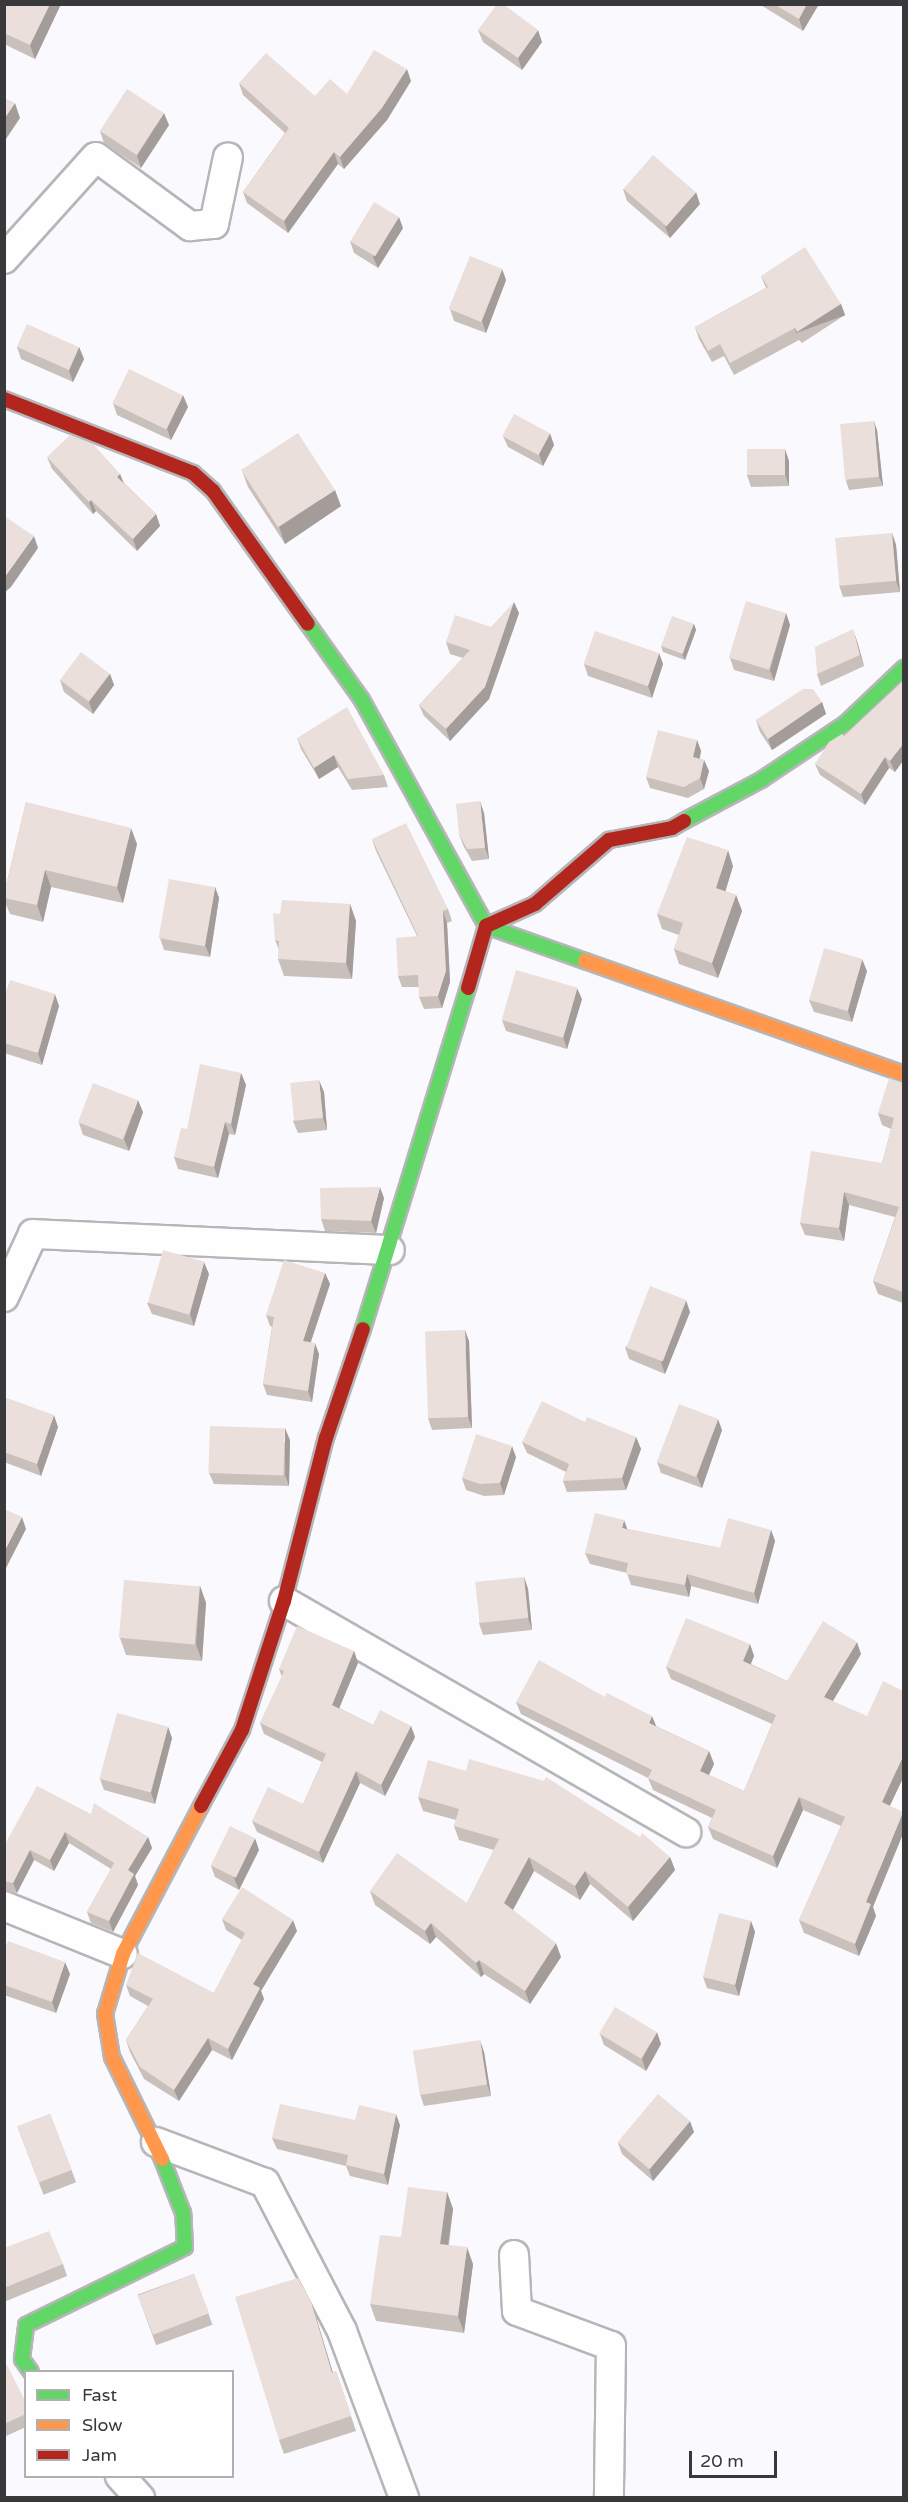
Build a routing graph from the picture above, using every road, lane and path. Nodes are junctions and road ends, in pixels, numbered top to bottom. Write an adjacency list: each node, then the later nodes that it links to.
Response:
1 (228, 157): 2 (street)
2 (4, 259)
3 (4, 399): 5 (street)
4 (903, 668): 5 (street)
5 (486, 926): 6 (street); 7 (street)
6 (903, 1074)
7 (390, 1250): 8 (street); 9 (street)
8 (4, 1297)
9 (284, 1601): 10 (street); 12 (street)
10 (686, 1833)
11 (4, 1906): 12 (street)
12 (123, 1954): 13 (street)
13 (156, 2142): 15 (street); 18 (street)
14 (514, 2255): 19 (street)
15 (30, 2370)
16 (122, 2478): 17 (street)
17 (140, 2498)
18 (404, 2498)
19 (609, 2498)

